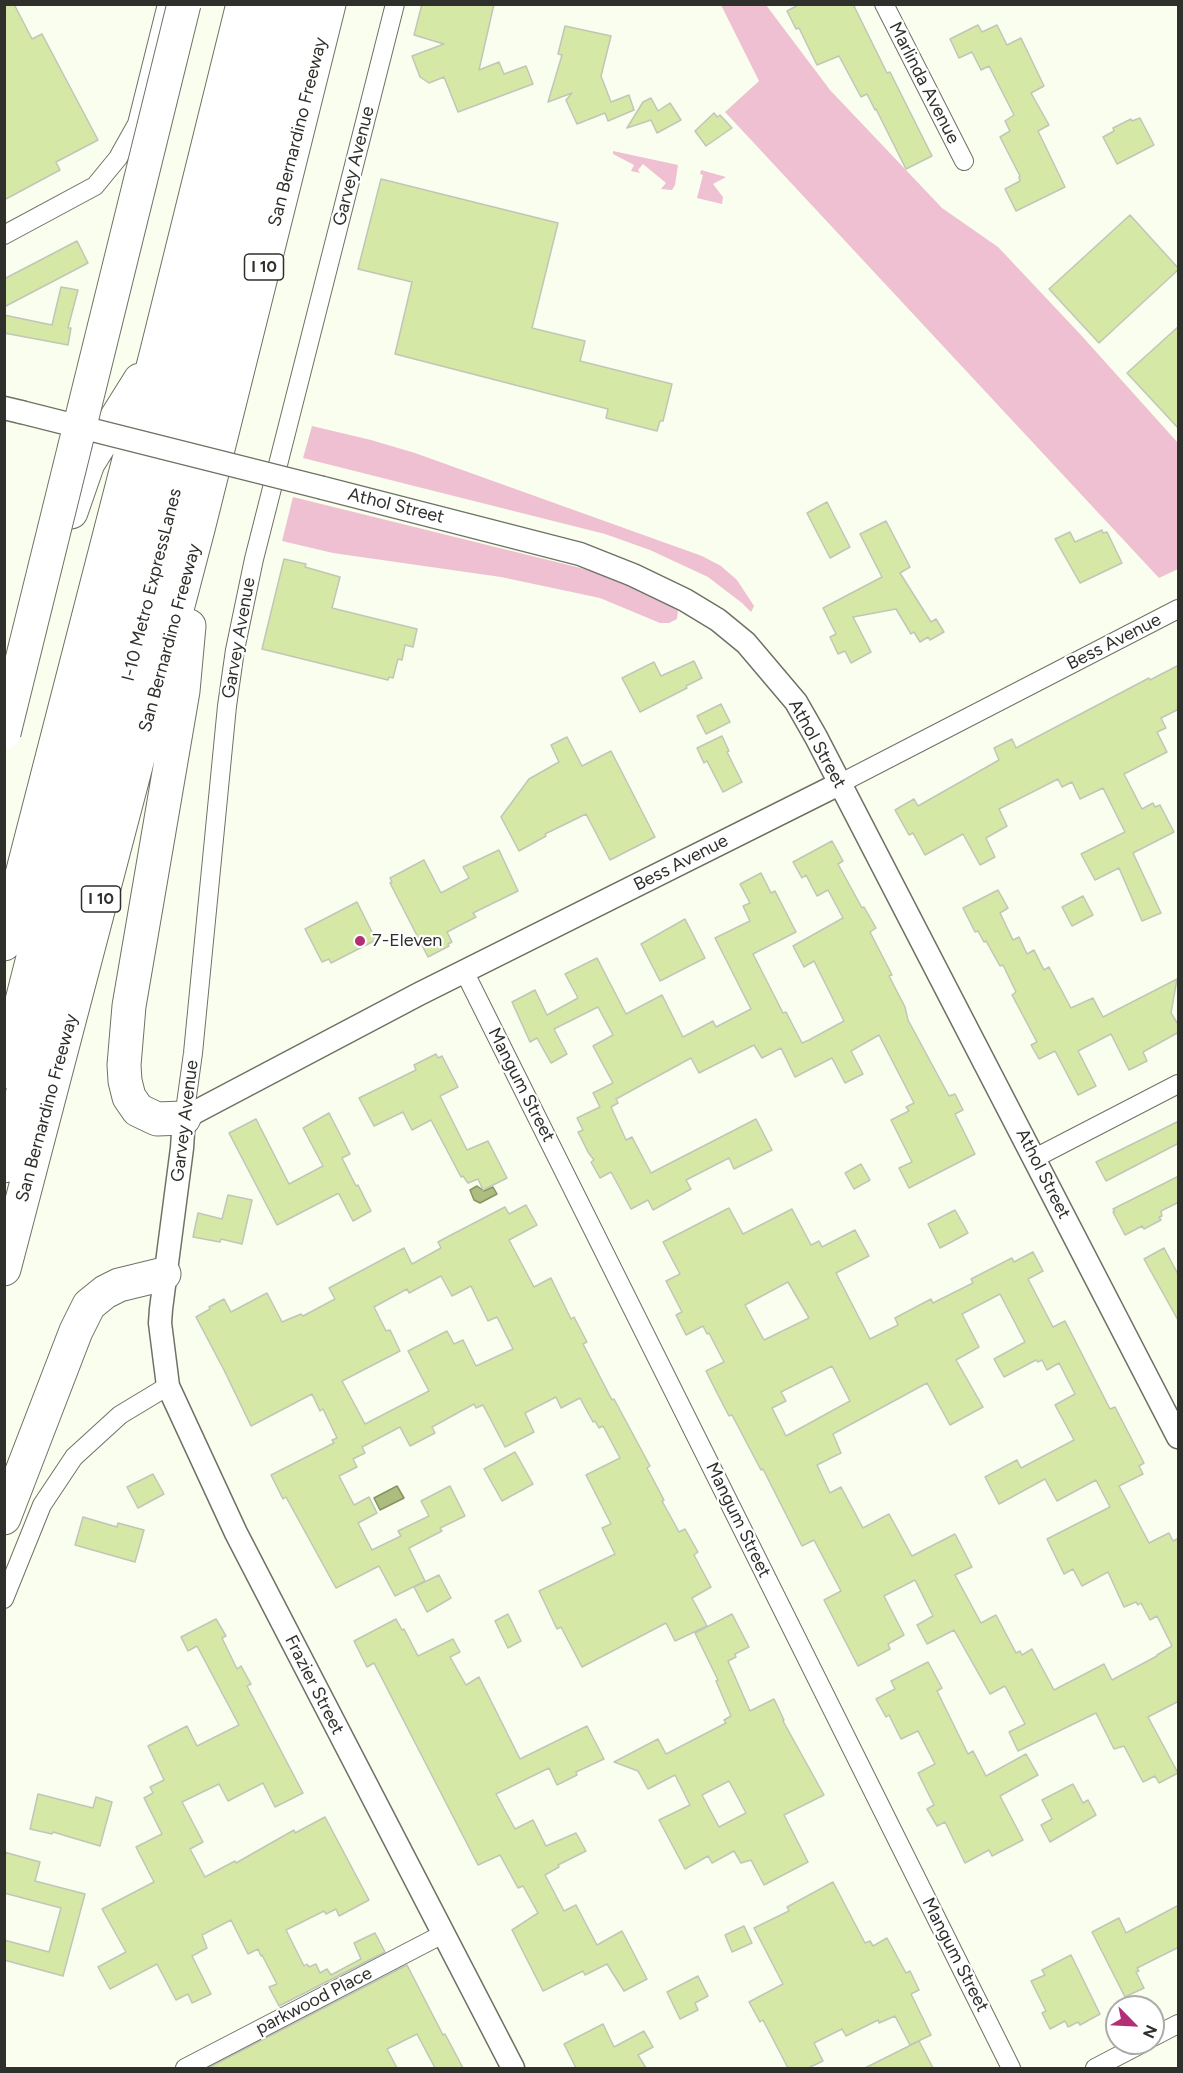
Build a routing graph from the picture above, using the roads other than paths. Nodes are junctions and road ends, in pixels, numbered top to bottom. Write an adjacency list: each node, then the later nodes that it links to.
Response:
1 (167, 4): 10 (street)
2 (184, 4): 16 (highway, bridge)
3 (243, 4): 11 (highway)
4 (271, 4): 20 (highway)
5 (300, 4): 24 (highway, I-10 Metro ExpressLanes)
6 (329, 4): 13 (highway, San Bernardino Freeway / I 10)
7 (395, 4): 22 (street, Garvey Avenue)
8 (884, 4): 9 (street, Marlinda Avenue)
9 (964, 161)
10 (4, 235)
11 (157, 351): 15 (highway); 18 (highway)
12 (13, 410): 17 (street, Athol Street, bridge)
13 (198, 529): 22 (highway); 25 (highway, San Bernardino Freeway / I 10)
14 (1179, 609): 17 (street, Bess Avenue)
15 (4, 687)
16 (4, 733)
17 (839, 784): 19 (street, Bess Avenue); 23 (street, Athol Street)
18 (4, 944)
19 (464, 972): 22 (street, Bess Avenue); 37 (street, Mangum Street)
20 (4, 1072)
21 (1179, 1084): 23 (street)
22 (184, 1118): 26 (street, Garvey Avenue)
23 (1035, 1158): 28 (street, Athol Street)
24 (4, 1166)
25 (4, 1269)
26 (163, 1280): 27 (street, Frazier Street); 29 (highway)
27 (168, 1386): 30 (street); 31 (street, Frazier Street)
28 (1179, 1437)
29 (4, 1518)
30 (4, 1599)
31 (443, 1934): 35 (street, parkwood Place); 36 (street, Frazier Street)
32 (1179, 2024): 33 (street)
33 (1165, 2031)
34 (1120, 2055): 38 (street)
35 (185, 2068)
36 (513, 2068)
37 (1011, 2068)
38 (1095, 2068)

